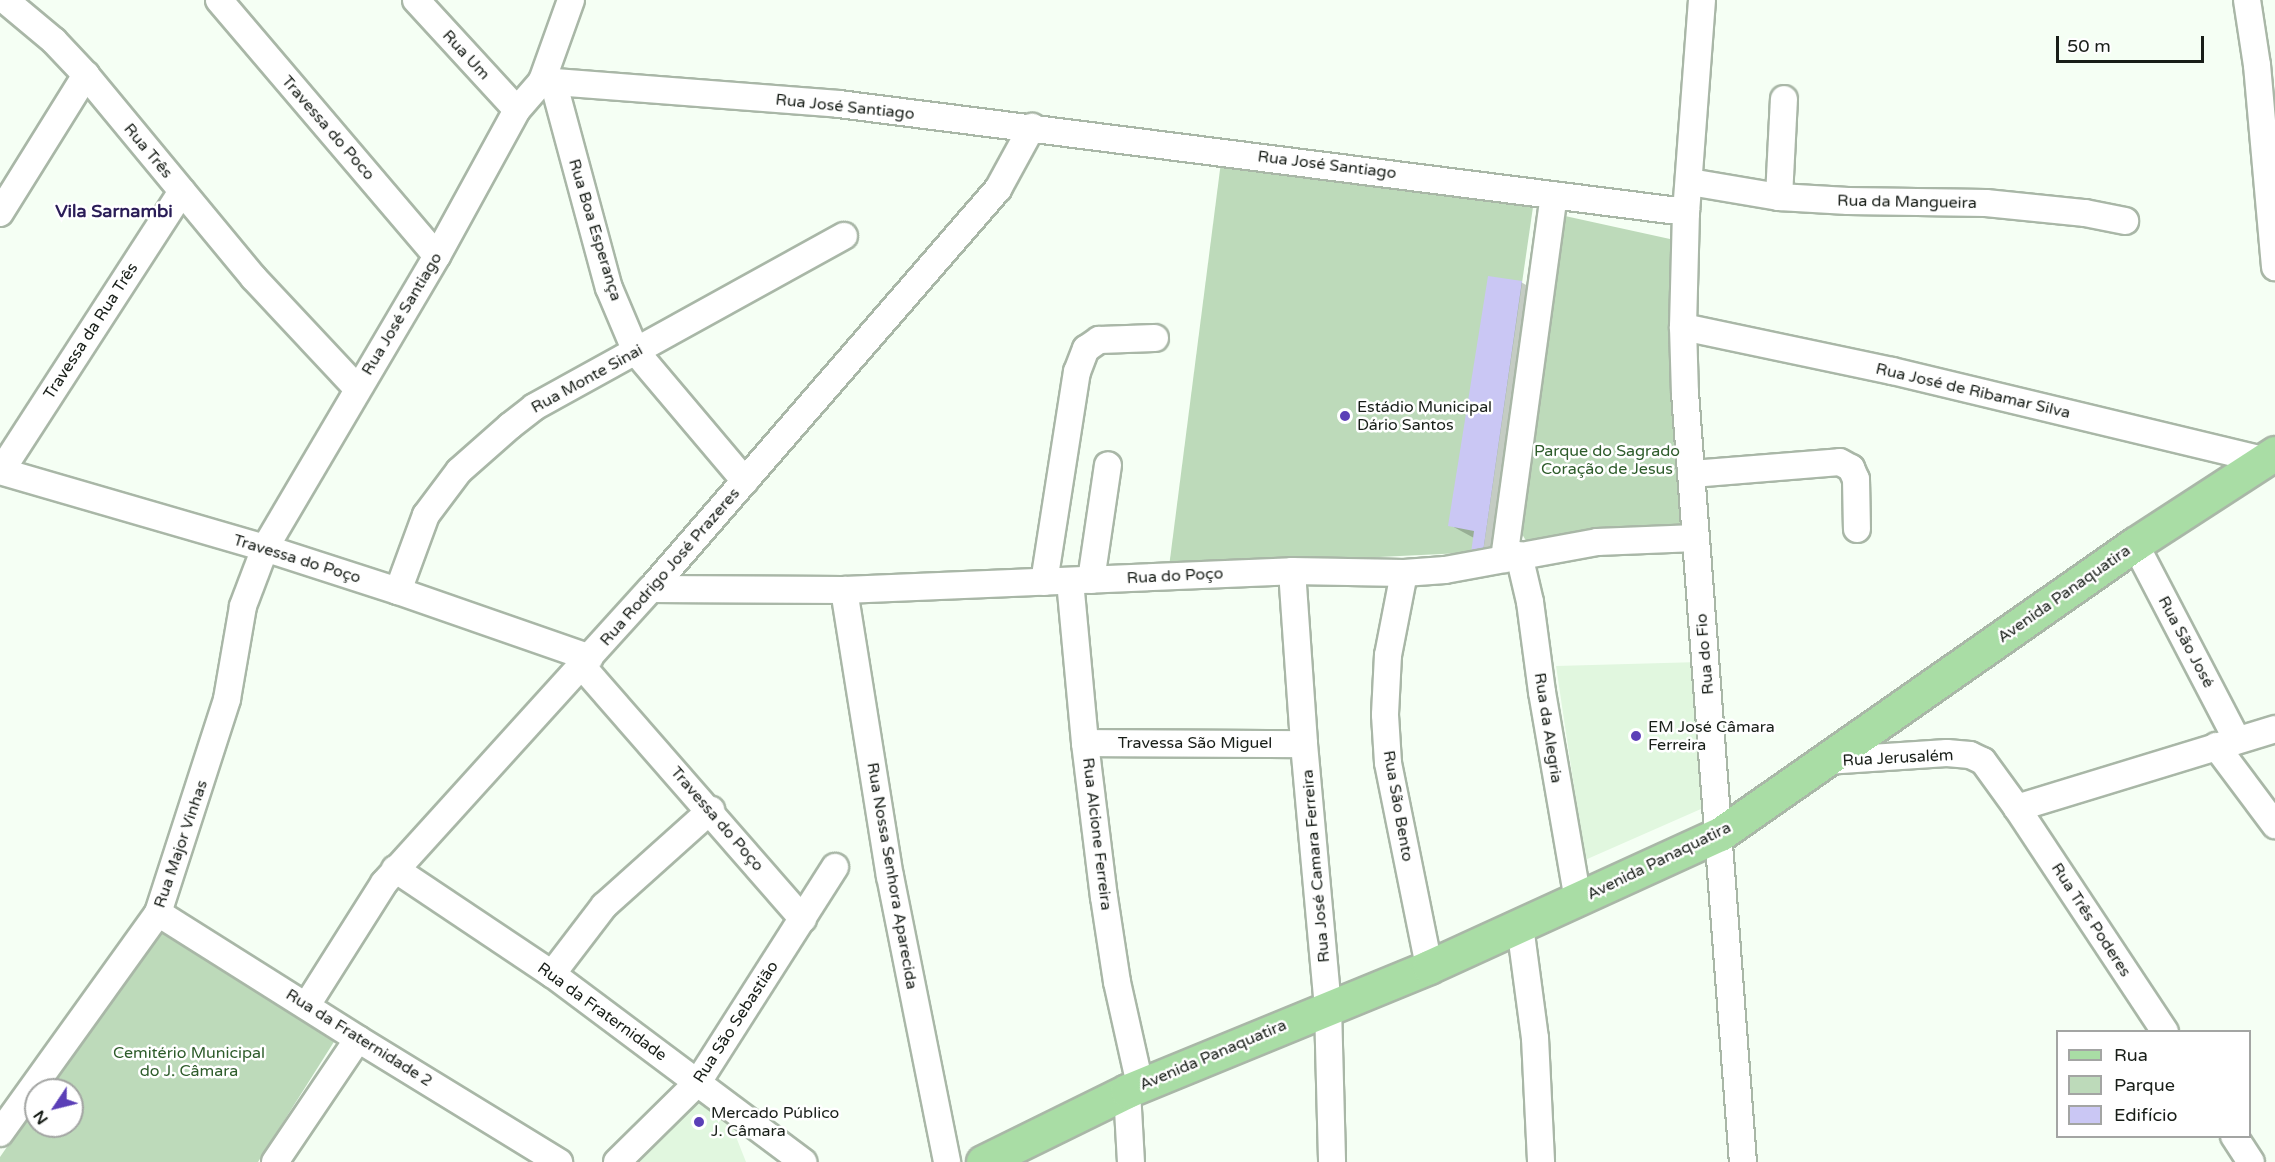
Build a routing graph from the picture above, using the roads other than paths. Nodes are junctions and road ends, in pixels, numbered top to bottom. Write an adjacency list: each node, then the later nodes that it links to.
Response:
1 (4, 0): 7 (street, Rua Três)
2 (219, 0): 20 (street, Travessa do Poco)
3 (416, 0): 10 (street, Rua Um)
4 (571, 0): 8 (street)
5 (1702, 0): 12 (street, Rua do Fio)
6 (2247, 0): 21 (street)
7 (86, 75): 13 (street, Rua Três); 17 (street)
8 (548, 81): 10 (street, Rua José Santiago); 11 (street, Rua José Santiago); 24 (street, Rua Boa Esperança)
9 (1784, 99): 15 (street)
10 (517, 110): 20 (street, Rua José Santiago)
11 (1032, 127): 14 (street, Rua José Santiago); 30 (street, Rua Rodrigo José Prazeres)
12 (1690, 182): 15 (street, Rua da Mangueira); 16 (street, Rua do Fio)
13 (182, 191): 25 (street, Rua Três); 28 (street, Travessa da Rua Três)
14 (1554, 195): 16 (street, Rua José Santiago); 35 (street)
15 (1779, 197): 18 (street, Rua da Mangueira)
16 (1686, 212): 22 (street, Rua do Fio)
17 (0, 213)
18 (2125, 221)
19 (844, 236): 24 (street, Rua Monte Sinai)
20 (437, 256): 25 (street, Rua José Santiago)
21 (2275, 267)
22 (1683, 327): 26 (street, Rua José de Ribamar Silva); 29 (street, Rua do Fio)
23 (1155, 338): 39 (street)
24 (636, 352): 30 (street, Rua Boa Esperança); 42 (street, Rua Monte Sinai)
25 (357, 388): 34 (street, Rua José Santiago)
26 (2269, 457): 33 (main road, Avenida Panaquatira)
27 (1108, 465): 38 (street, Rua Alcione Ferreira)
28 (0, 471): 34 (street, Travessa do Poço)
29 (1692, 474): 31 (street); 32 (street, Rua do Fio)
30 (745, 481): 40 (street, Rua Rodrigo José Prazeres)
31 (1857, 530)
32 (1696, 538): 35 (street, Rua do Poço); 52 (street, Rua do Fio)
33 (2134, 544): 46 (street, Rua São José); 48 (main road, Avenida Panaquatira)
34 (265, 548): 42 (street, Travessa do Poço); 56 (street, Rua Major Vinhas)
35 (1512, 557): 37 (street, Rua do Poço); 55 (street, Rua da Alegria)
36 (1292, 571): 37 (street, Rua do Poço); 38 (street, Rua do Poço); 47 (street, Rua José Camara Ferreira)
37 (1404, 573): 59 (street, Rua São Bento)
38 (1080, 581): 39 (street, Rua do Poço); 45 (street, Rua Alcione Ferreira)
39 (1044, 582): 41 (street, Rua do Poço)
40 (651, 589): 41 (street, Rua do Poço); 43 (street, Rua Rodrigo José Prazeres)
41 (844, 590): 73 (street, Rua Nossa Senhora Aparecida)
42 (398, 591): 43 (street, Travessa do Poço)
43 (586, 662): 50 (street, Travessa do Poço); 54 (street, Rua Rodrigo José Prazeres)
44 (2275, 729): 46 (street)
45 (1085, 742): 47 (street, Travessa São Miguel); 66 (street, Rua Alcione Ferreira)
46 (2226, 743): 49 (street); 51 (street, Rua São José)
47 (1304, 744): 62 (street, Rua José Camara Ferreira)
48 (1826, 761): 49 (street, Rua Jerusalém); 52 (main road, Avenida Panaquatira)
49 (2017, 808): 63 (street, Rua Três Poderes)
50 (711, 810): 57 (street, Travessa do Poço); 60 (street)
51 (2275, 825)
52 (1720, 834): 55 (main road, Avenida Panaquatira); 78 (street, Rua do Fio)
53 (835, 867): 57 (street, Rua São Sebastião)
54 (395, 869): 60 (street, Rua da Fraternidade); 61 (street, Rua Rodrigo José Prazeres)
55 (1578, 901): 58 (main road, Avenida Panaquatira)
56 (158, 913): 61 (street, Rua da Fraternidade 2); 67 (street, Rua Major Vinhas)
57 (803, 919): 65 (street, Rua São Sebastião)
58 (1520, 926): 59 (main road, Avenida Panaquatira); 77 (street)
59 (1429, 967): 62 (main road, Avenida Panaquatira)
60 (552, 974): 65 (street, Rua da Fraternidade)
61 (307, 1005): 64 (street, Rua da Fraternidade 2)
62 (1328, 1007): 66 (main road, Avenida Panaquatira); 76 (street, Rua José Camara Ferreira)
63 (2164, 1030)
64 (358, 1039): 69 (street); 70 (street, Rua da Fraternidade 2)
65 (698, 1082): 71 (street, Rua São Sebastião); 72 (street, Rua da Fraternidade)
66 (1133, 1088): 74 (main road, Avenida Panaquatira); 75 (street, Rua Alcione Ferreira)
67 (0, 1133)
68 (2235, 1138): 79 (street)
69 (275, 1162)
70 (560, 1162)
71 (617, 1162)
72 (804, 1162)
73 (947, 1162)
74 (983, 1162)
75 (1131, 1162)
76 (1332, 1162)
77 (1541, 1162)
78 (1743, 1162)
79 (2251, 1162)

